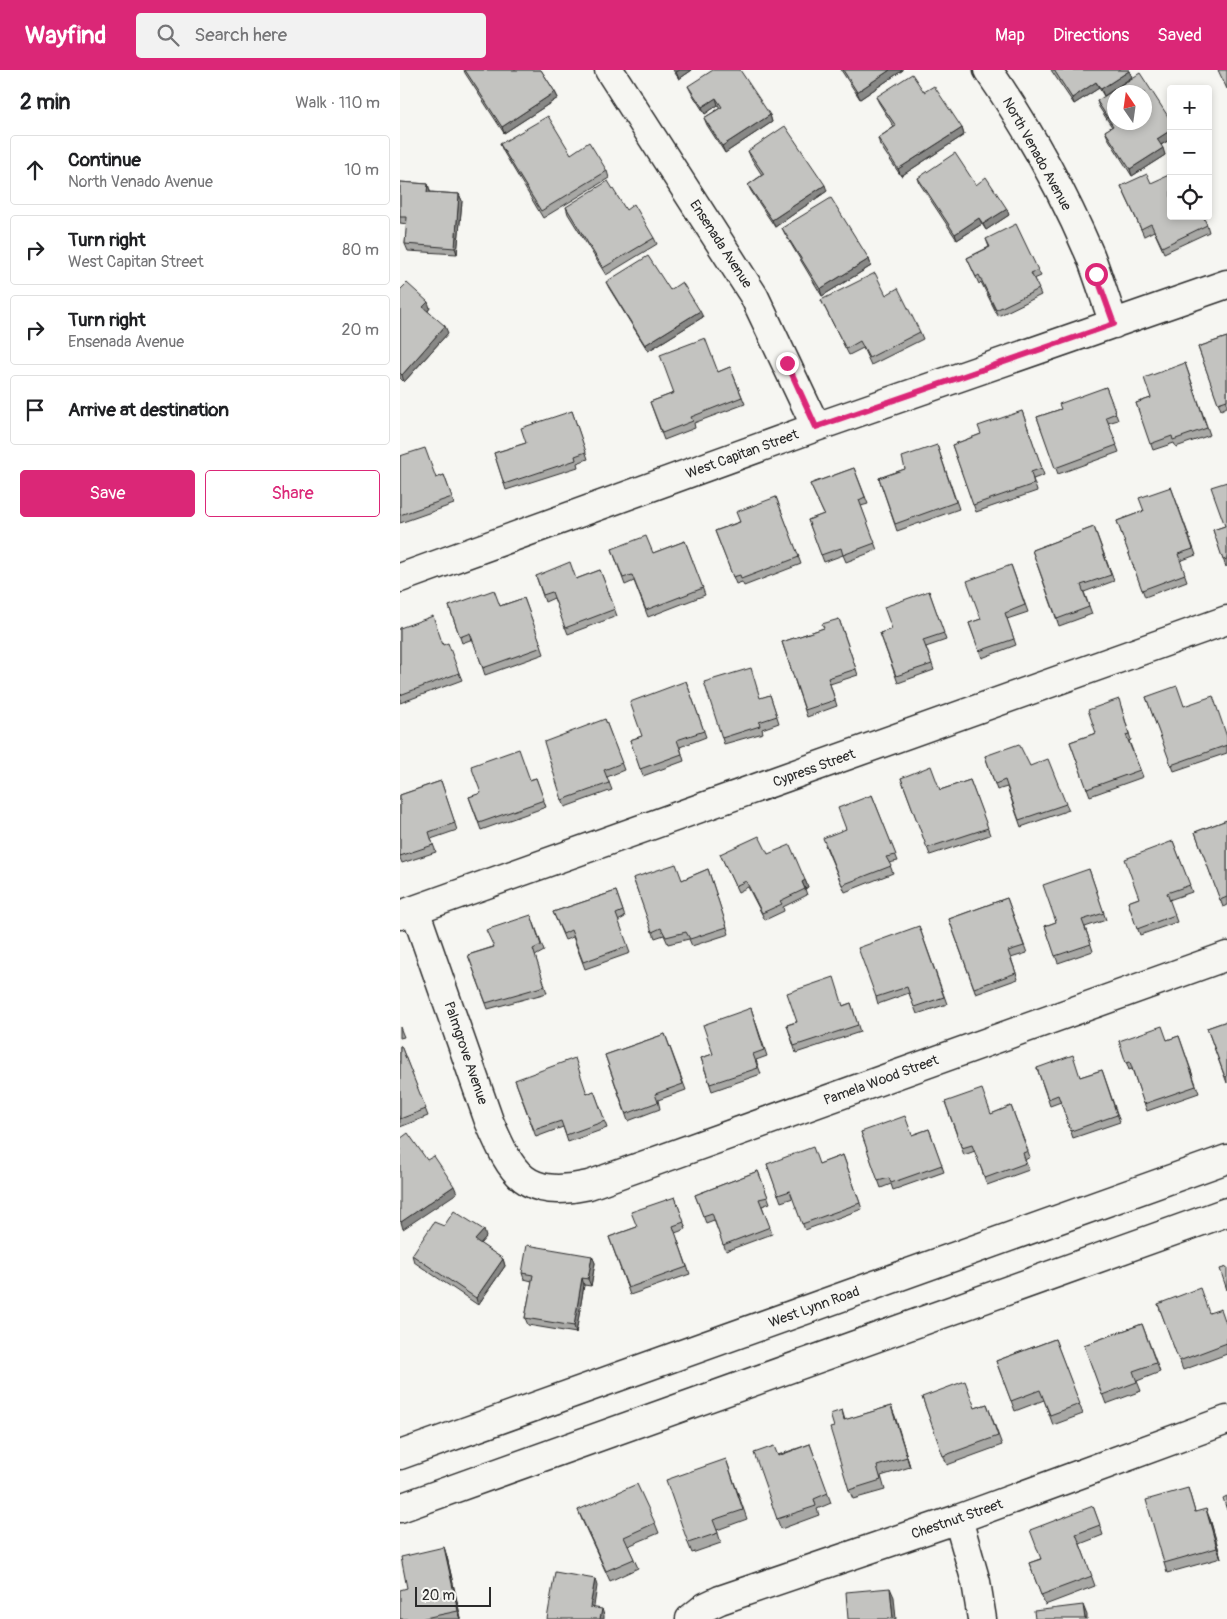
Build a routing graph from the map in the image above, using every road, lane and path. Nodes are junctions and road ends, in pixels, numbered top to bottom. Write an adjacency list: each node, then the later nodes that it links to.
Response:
1 (609, 70): 5 (street, Ensenada Avenue)
2 (988, 70): 4 (street, North Venado Avenue)
3 (1227, 284): 4 (street, West Capitan Street)
4 (1114, 324): 5 (street, West Capitan Street)
5 (816, 427): 6 (street, West Capitan Street)
6 (400, 578)
7 (1227, 620): 8 (street, Cypress Street)
8 (408, 913): 11 (street, Palmgrove Avenue)
9 (1227, 956): 11 (street, Pamela Wood Street)
10 (1227, 1160): 14 (street, West Lynn Road)
11 (533, 1184)
12 (1227, 1212): 15 (street)
13 (1227, 1420): 16 (street, Chestnut Street)
14 (400, 1455)
15 (400, 1508)
16 (958, 1519): 17 (street, Chestnut Street); 18 (street)
17 (690, 1619)
18 (982, 1619)

